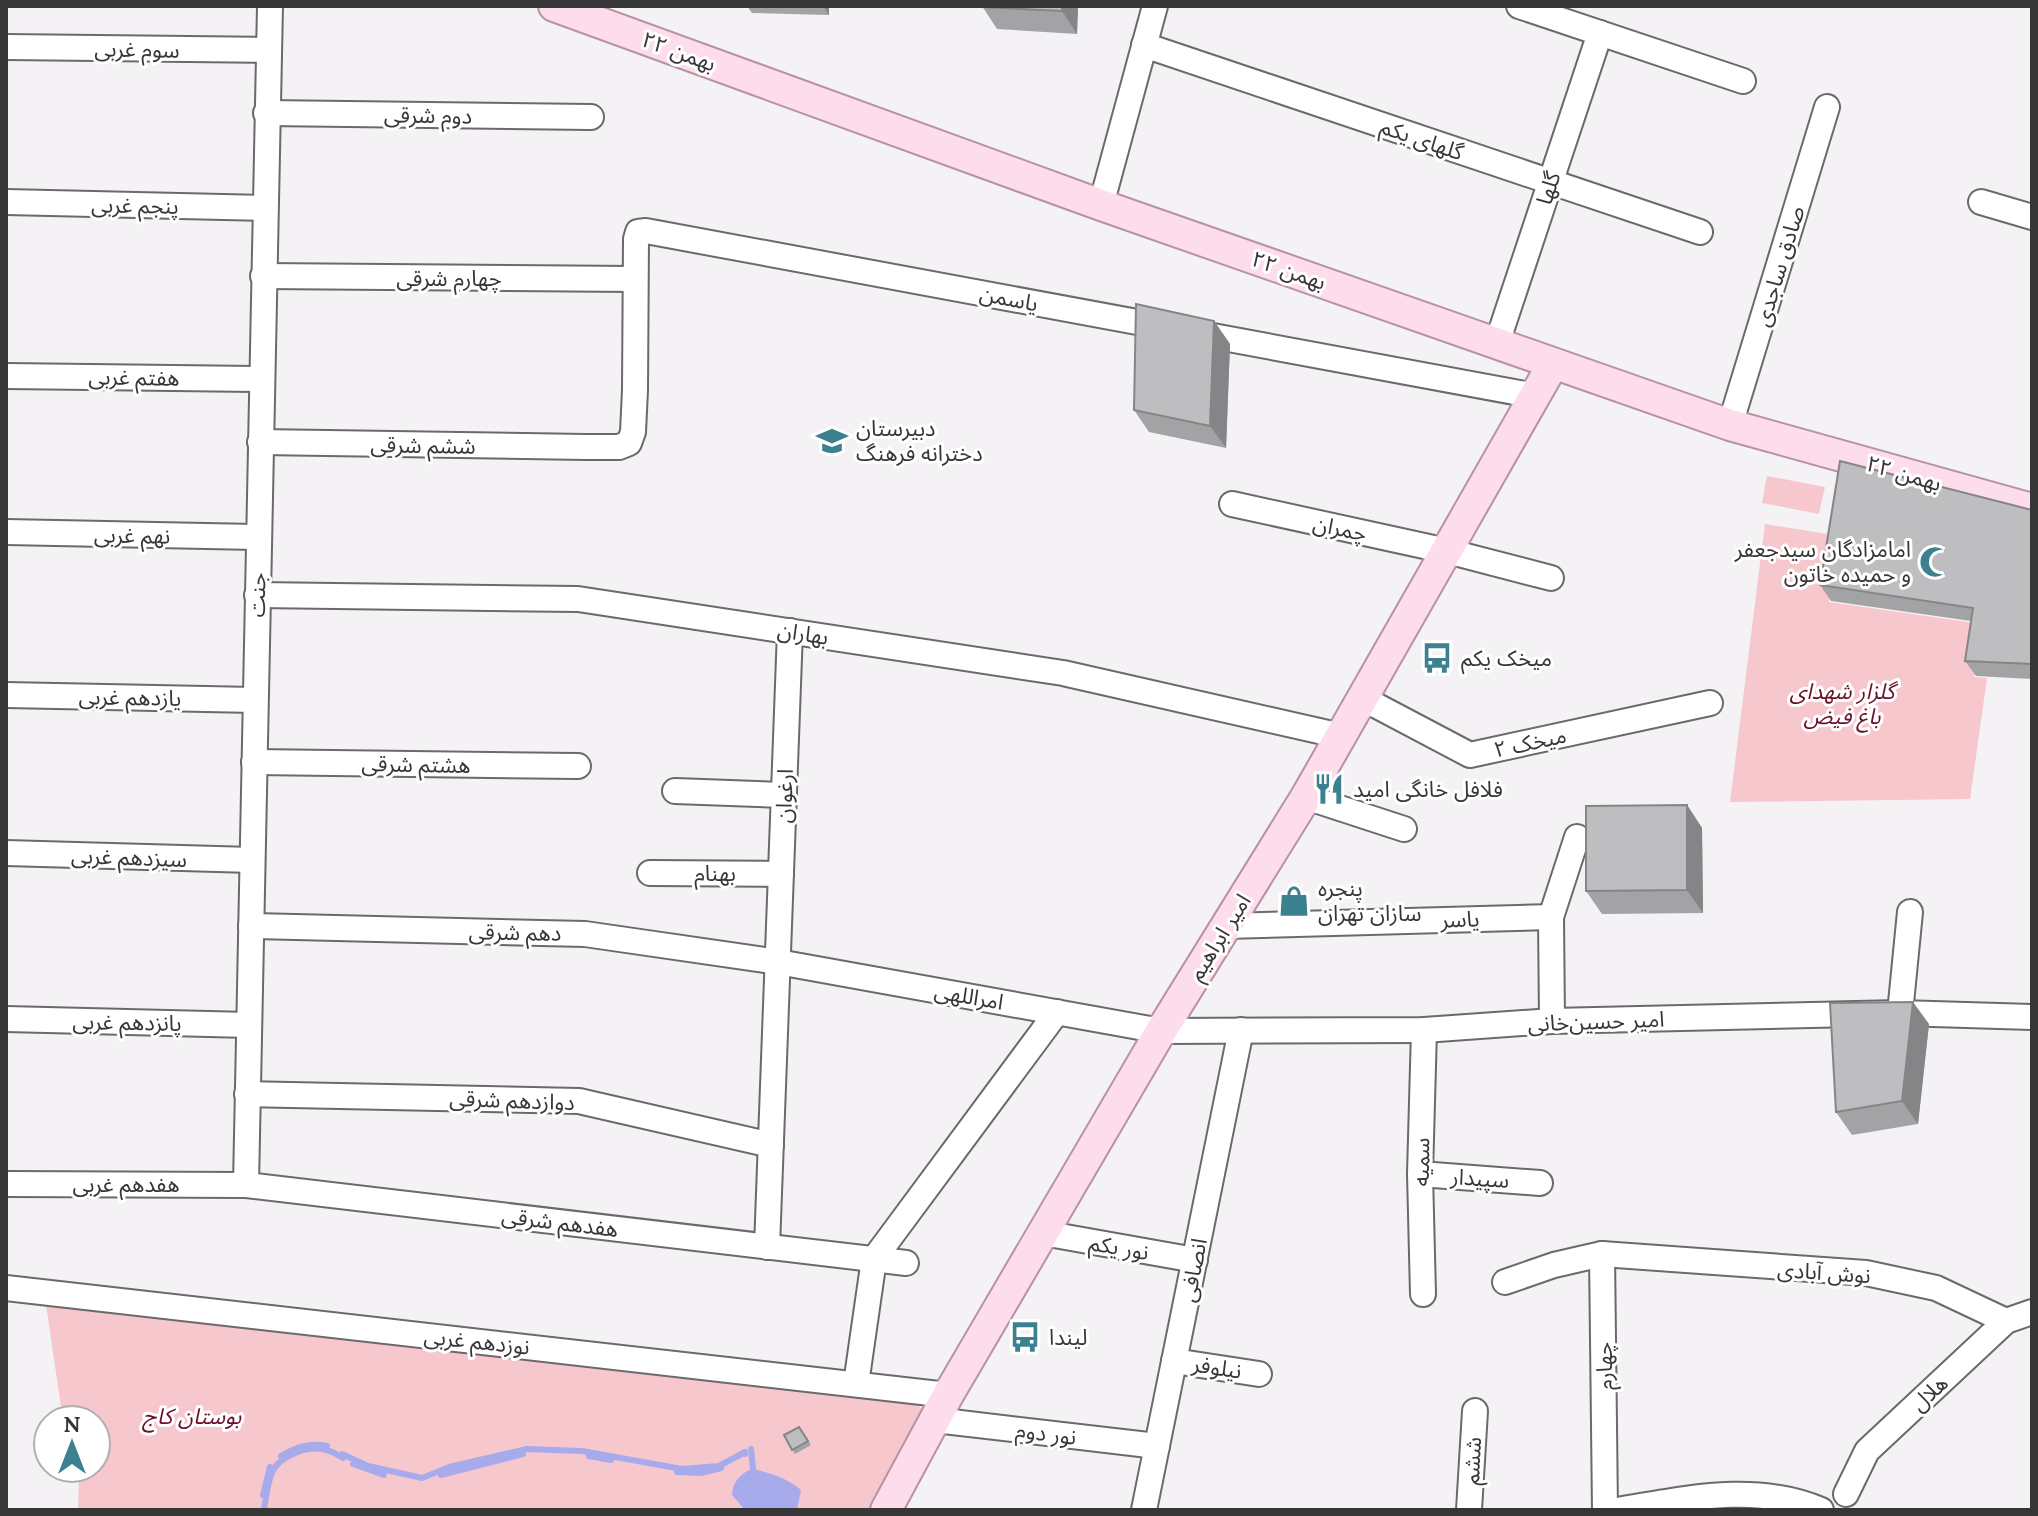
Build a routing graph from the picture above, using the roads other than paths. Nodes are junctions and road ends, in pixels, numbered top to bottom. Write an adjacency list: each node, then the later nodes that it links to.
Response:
1 (270, 6): 8 (street, جنت)
2 (554, 6): 16 (main road, ۲۲ بهمن)
3 (1155, 6): 6 (street)
4 (1519, 6): 5 (street)
5 (1600, 33): 9 (street); 13 (street, گلها)
6 (1144, 45): 13 (street, گلهای یکم); 16 (street)
7 (6, 47): 8 (street, سوم غربی)
8 (267, 50): 11 (street, جنت)
9 (1743, 81)
10 (1827, 107): 28 (street, صادق ساجدی)
11 (266, 113): 12 (street, دوم شرقی); 17 (street, جنت)
12 (591, 117)
13 (1550, 182): 19 (street, گلهای یکم); 22 (street, گلها)
14 (6, 202): 17 (street, پنجم غربی)
15 (1981, 202): 18 (street)
16 (1101, 205): 22 (main road, ۲۲ بهمن)
17 (264, 208): 20 (street, جنت)
18 (2032, 217)
19 (1700, 232)
20 (263, 276): 21 (street, چهارم شرقی); 25 (street, جنت)
21 (635, 279): 26 (street, یاسمن); 27 (street, یاسمن)
22 (1497, 343): 23 (main road, ۲۲ بهمن)
23 (1553, 364): 27 (main road, امیر ابراهیم); 28 (main road, ۲۲ بهمن)
24 (6, 376): 25 (street, هفتم غربی)
25 (261, 379): 29 (street, جنت)
26 (635, 390): 29 (street, ششم شرقی)
27 (1536, 396): 34 (main road, امیر ابراهیم)
28 (1730, 425): 31 (main road, ۲۲ بهمن)
29 (260, 442): 33 (street, جنت)
30 (1232, 504): 34 (street, چمران)
31 (2032, 509)
32 (6, 532): 33 (street, نهم غربی)
33 (258, 537): 36 (street, جنت)
34 (1447, 551): 35 (street, چمران); 39 (main road, امیر ابراهیم)
35 (1551, 578)
36 (257, 595): 37 (street, بهاران); 40 (street, جنت)
37 (790, 631): 42 (street, بهاران); 46 (street, ارغوان)
38 (6, 695): 40 (street, یازدهم غربی)
39 (1362, 698): 41 (street, میخک ۲); 42 (main road, امیر ابراهیم)
40 (255, 700): 43 (street, جنت)
41 (1710, 703)
42 (1341, 736): 47 (main road, امیر ابراهیم)
43 (254, 762): 44 (street, هشتم شرقی); 51 (street, جنت)
44 (578, 766)
45 (675, 791): 46 (street)
46 (784, 795): 53 (street, ارغوان)
47 (1306, 797): 48 (street); 57 (main road, امیر ابراهیم)
48 (1404, 829)
49 (1577, 837): 55 (street)
50 (6, 853): 51 (street, سیزدهم غربی)
51 (252, 860): 56 (street, جنت)
52 (650, 873): 53 (street, بهنام)
53 (781, 874): 58 (street, ارغوان)
54 (1910, 912): 60 (street)
55 (1551, 917): 57 (street, یاسر); 63 (street)
56 (251, 926): 58 (street, دهم شرقی); 64 (street, جنت)
57 (1225, 926): 67 (main road, امیر ابراهیم)
58 (778, 962): 59 (street, امراللهی); 69 (street, ارغوان)
59 (1057, 1012): 67 (street, امراللهی); 77 (street)
60 (1900, 1013): 61 (street, امیر حسین‌خانی); 63 (street, امیر حسین‌خانی)
61 (2032, 1017)
62 (6, 1019): 64 (street, پانزدهم غربی)
63 (1552, 1021): 66 (street, امیر حسین‌خانی)
64 (249, 1025): 68 (street, جنت)
65 (1241, 1030): 66 (street, امیر حسین‌خانی); 67 (street, امیر حسین‌خانی); 78 (street, انصافی)
66 (1424, 1030): 70 (street, سمیه)
67 (1161, 1031): 74 (main road, امیر ابراهیم)
68 (247, 1094): 69 (street, دوازدهم شرقی); 73 (street, جنت)
69 (771, 1145): 75 (street, ارغوان)
70 (1420, 1174): 71 (street, سپیدار); 82 (street, سمیه)
71 (1540, 1183)
72 (6, 1184): 73 (street, هفدهم غربی)
73 (246, 1185): 75 (street, هفدهم شرقی)
74 (1043, 1233): 78 (street, نور یکم); 88 (main road, امیر ابراهیم)
75 (767, 1247): 77 (street, هفدهم شرقی)
76 (1602, 1254): 80 (street); 84 (street, نوش آبادی); 97 (street, چهارم)
77 (874, 1259): 79 (street, هفدهم شرقی); 87 (street)
78 (1195, 1260): 85 (street, انصافی)
79 (906, 1263)
80 (1505, 1282)
81 (6, 1288): 87 (street, نوزدهم غربی)
82 (1423, 1294)
83 (2032, 1312): 84 (street, هلال)
84 (2006, 1321): 91 (street, هلال)
85 (1174, 1361): 86 (street, نیلوفر); 90 (street, انصافی)
86 (1259, 1374)
87 (856, 1384): 88 (street, نوزدهم غربی)
88 (942, 1407): 90 (street, نور دوم); 94 (main road, امیر ابراهیم)
89 (1475, 1411): 96 (street, ششم)
90 (1157, 1446): 95 (street, انصافی)
91 (1846, 1494)
92 (1702, 1503): 93 (street); 98 (street)
93 (1811, 1508)
94 (886, 1510)
95 (1144, 1510)
96 (1469, 1510)
97 (1605, 1510)
98 (1617, 1510)

